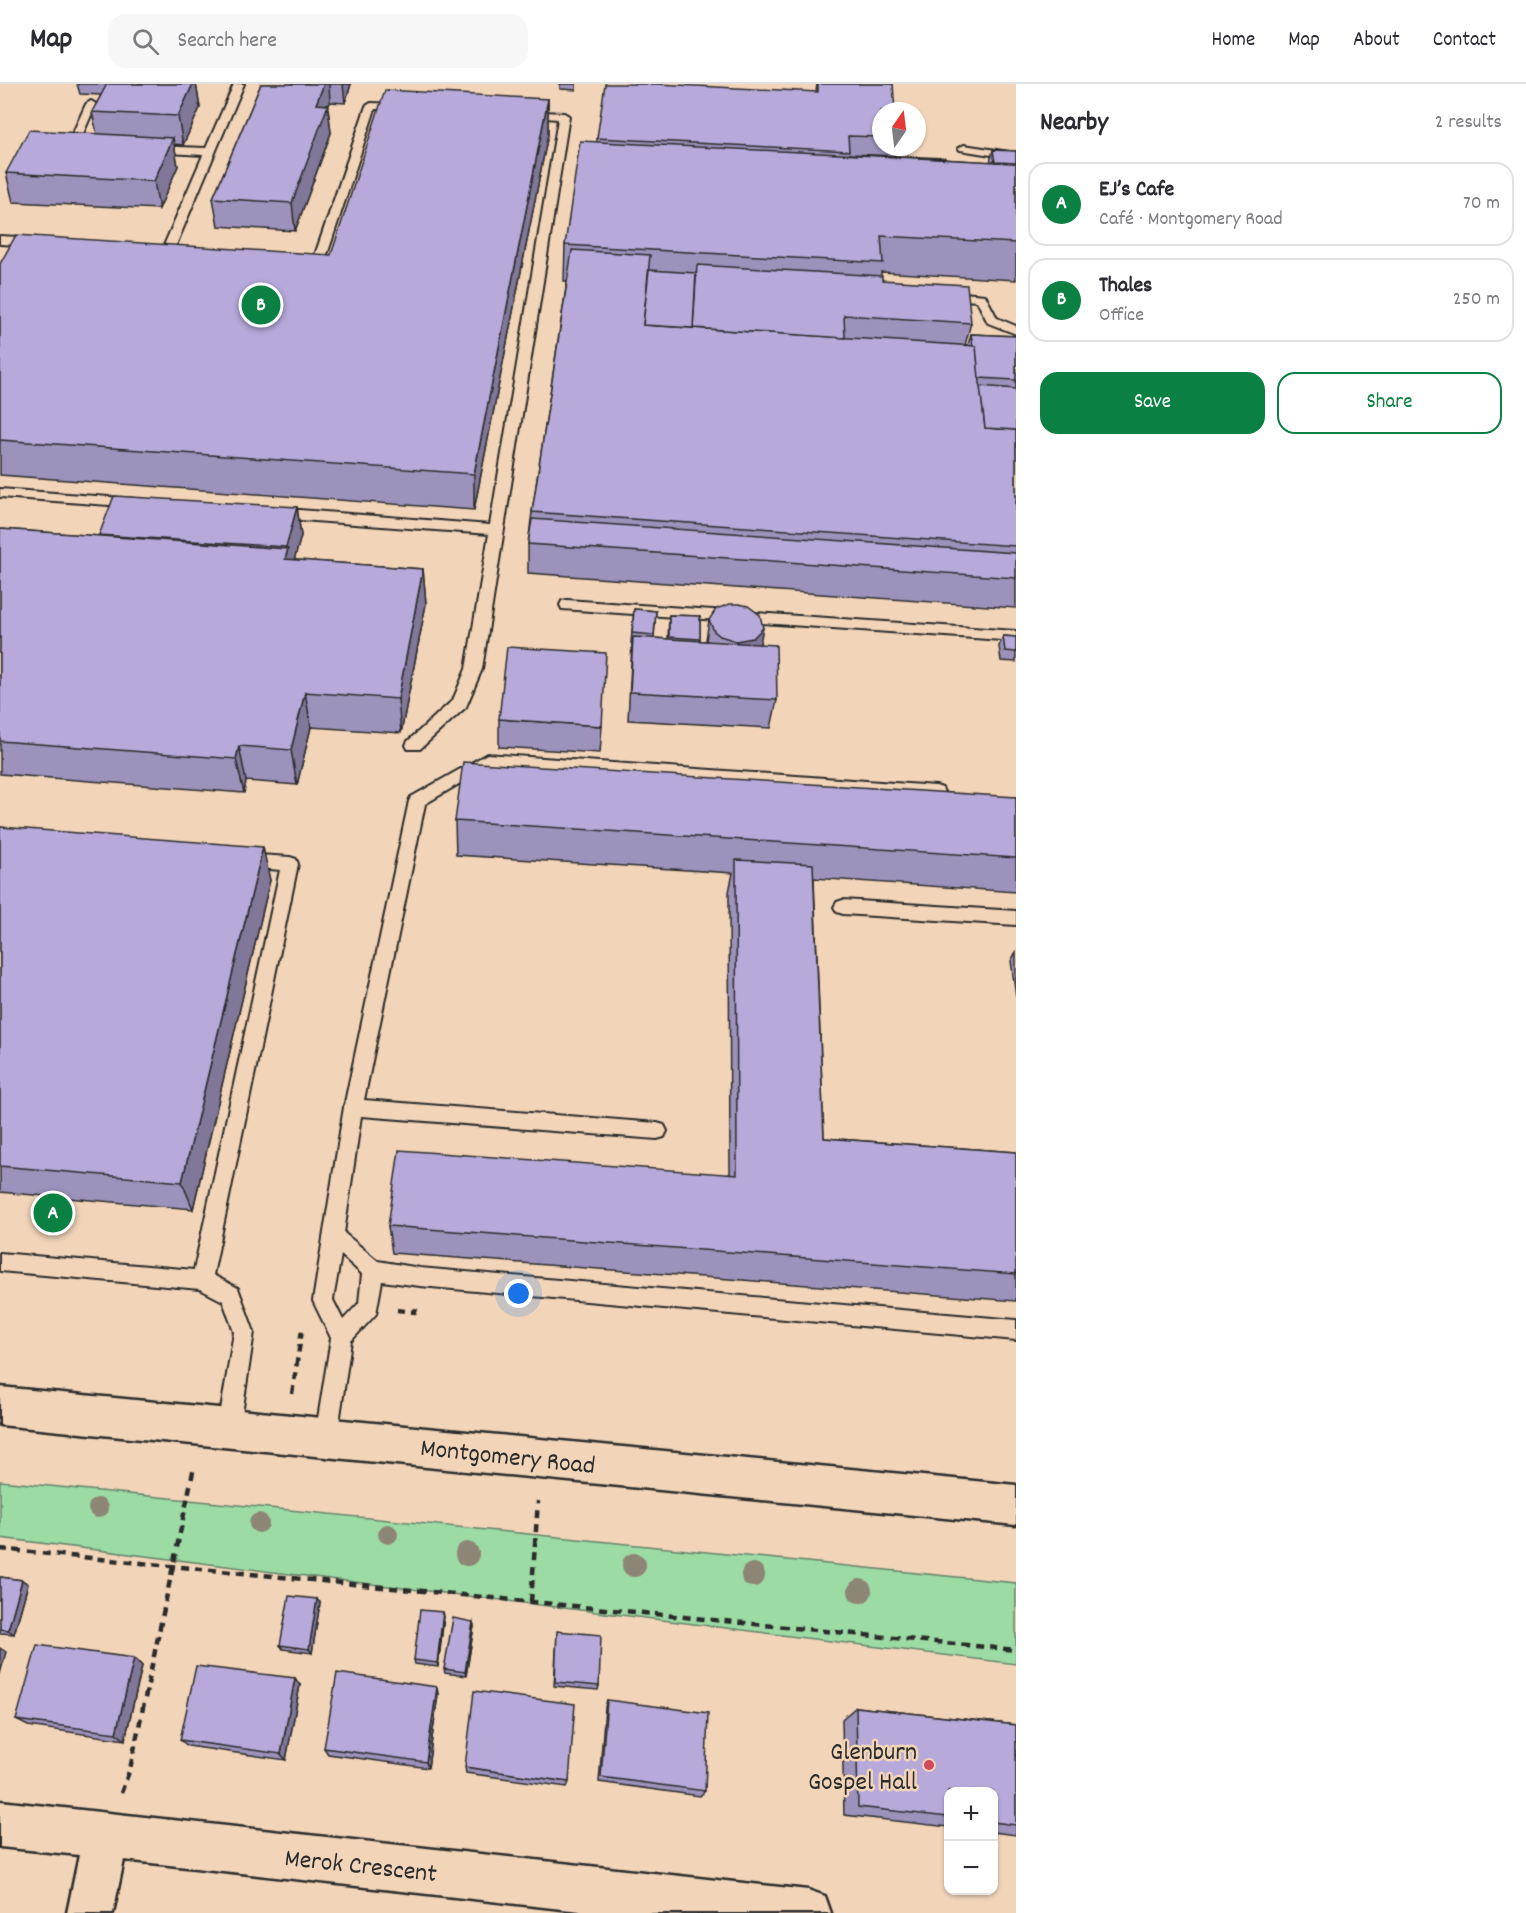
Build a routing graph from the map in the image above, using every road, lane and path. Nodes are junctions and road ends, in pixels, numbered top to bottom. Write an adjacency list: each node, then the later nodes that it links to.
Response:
1 (239, 84): 8 (lane)
2 (92, 104): 5 (lane)
3 (417, 108): 13 (lane)
4 (508, 113): 19 (lane)
5 (107, 146)
6 (141, 148): 8 (lane)
7 (964, 148): 9 (lane)
8 (210, 152): 12 (lane)
9 (1016, 156)
10 (0, 240): 11 (lane)
11 (55, 243)
12 (167, 250)
13 (288, 271)
14 (934, 294): 15 (lane)
15 (1016, 330)
16 (0, 493): 17 (lane)
17 (154, 504)
18 (261, 512): 19 (lane)
19 (497, 530): 22 (lane)
20 (567, 605): 21 (lane)
21 (1016, 636)
22 (414, 745)
23 (957, 793): 27 (lane)
24 (221, 859): 32 (lane)
25 (843, 907): 26 (lane)
26 (1016, 918)
27 (353, 1107): 28 (lane); 29 (lane)
28 (657, 1131)
29 (334, 1237): 31 (lane); 35 (lane)
30 (0, 1262): 32 (lane)
31 (373, 1270): 34 (lane); 35 (lane)
32 (201, 1280): 37 (lane)
33 (303, 1322): 38 (path)
34 (1016, 1330)
35 (341, 1337): 39 (lane)
36 (0, 1406): 37 (street, Montgomery Road)
37 (216, 1427): 38 (street, Montgomery Road); 43 (path)
38 (285, 1433): 39 (street, Montgomery Road)
39 (326, 1437): 40 (street, Montgomery Road)
40 (541, 1458): 41 (street, Montgomery Road); 44 (path)
41 (1016, 1505)
42 (0, 1549): 43 (path)
43 (174, 1566): 44 (path); 47 (path)
44 (531, 1602): 45 (path)
45 (1016, 1650)
46 (0, 1824): 47 (street, Merok Crescent)
47 (106, 1836): 48 (street); 49 (street, Merok Crescent)
48 (90, 1913)
49 (808, 1913)

